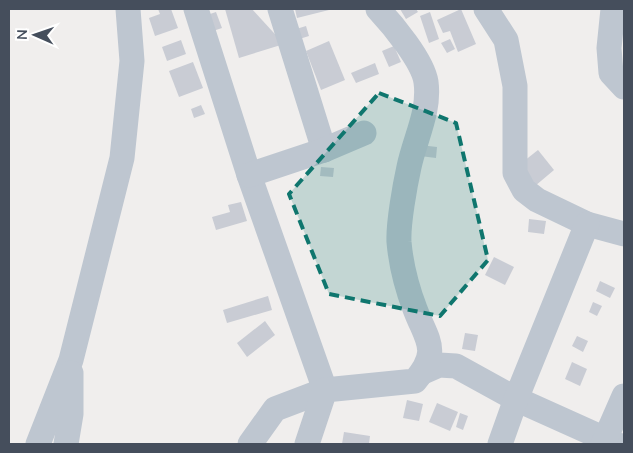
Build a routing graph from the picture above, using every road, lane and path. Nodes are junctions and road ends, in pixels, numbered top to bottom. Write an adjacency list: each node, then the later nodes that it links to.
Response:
1 (128, 9): 13 (street)
2 (196, 9): 10 (street)
3 (280, 9): 9 (street)
4 (378, 9): 14 (street)
5 (486, 9): 11 (street)
6 (613, 9): 7 (street)
7 (624, 88)
8 (364, 133): 9 (street)
9 (324, 150): 10 (street)
10 (249, 175): 15 (street)
11 (587, 224): 12 (street); 17 (street)
12 (624, 234)
13 (71, 360): 19 (street); 20 (street)
14 (423, 372): 15 (street); 17 (street)
15 (325, 390): 21 (street); 22 (street)
16 (624, 396): 18 (street)
17 (516, 398): 18 (street); 23 (street)
18 (608, 443)
19 (38, 444)
20 (66, 444)
21 (250, 444)
22 (307, 444)
23 (500, 444)

